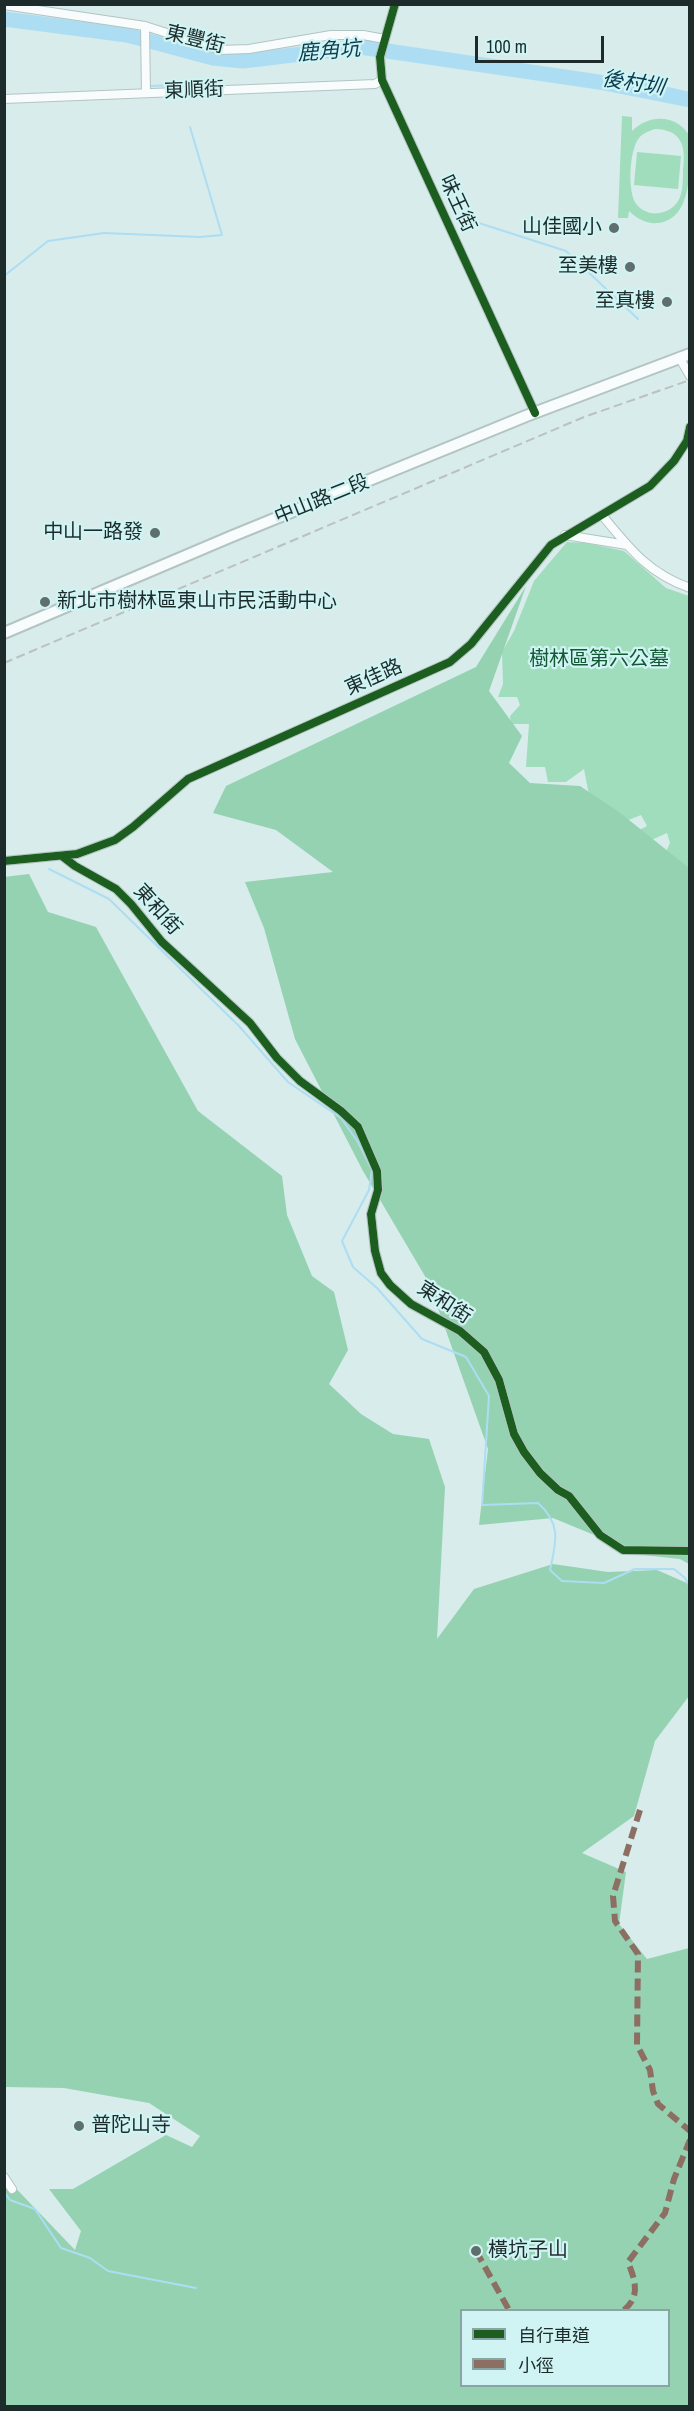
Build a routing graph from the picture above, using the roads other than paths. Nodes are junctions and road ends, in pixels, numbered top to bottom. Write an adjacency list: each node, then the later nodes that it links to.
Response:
1 (395, 4): 4 (street, 味王街)
2 (4, 5): 3 (street, 東豐街)
3 (144, 29): 4 (street, 東豐街); 6 (street)
4 (385, 39): 5 (street, 味王街)
5 (382, 80): 6 (street, 東順街); 10 (street, 味王街)
6 (146, 93): 7 (street, 東順街)
7 (4, 99)
8 (684, 356): 9 (street); 10 (main road, 中山路二段)
9 (690, 376)
10 (535, 413): 16 (main road, 中山路二段)
11 (690, 427): 12 (street, 東佳路)
12 (602, 514): 13 (street, 東佳路); 14 (street)
13 (565, 535): 14 (street); 17 (street, 東佳路)
14 (627, 545): 15 (street)
15 (690, 588)
16 (4, 633)
17 (62, 856): 18 (street, 東佳路); 19 (street, 東和街)
18 (4, 861)
19 (690, 1551)
20 (4, 2177): 21 (street)
21 (12, 2189)

